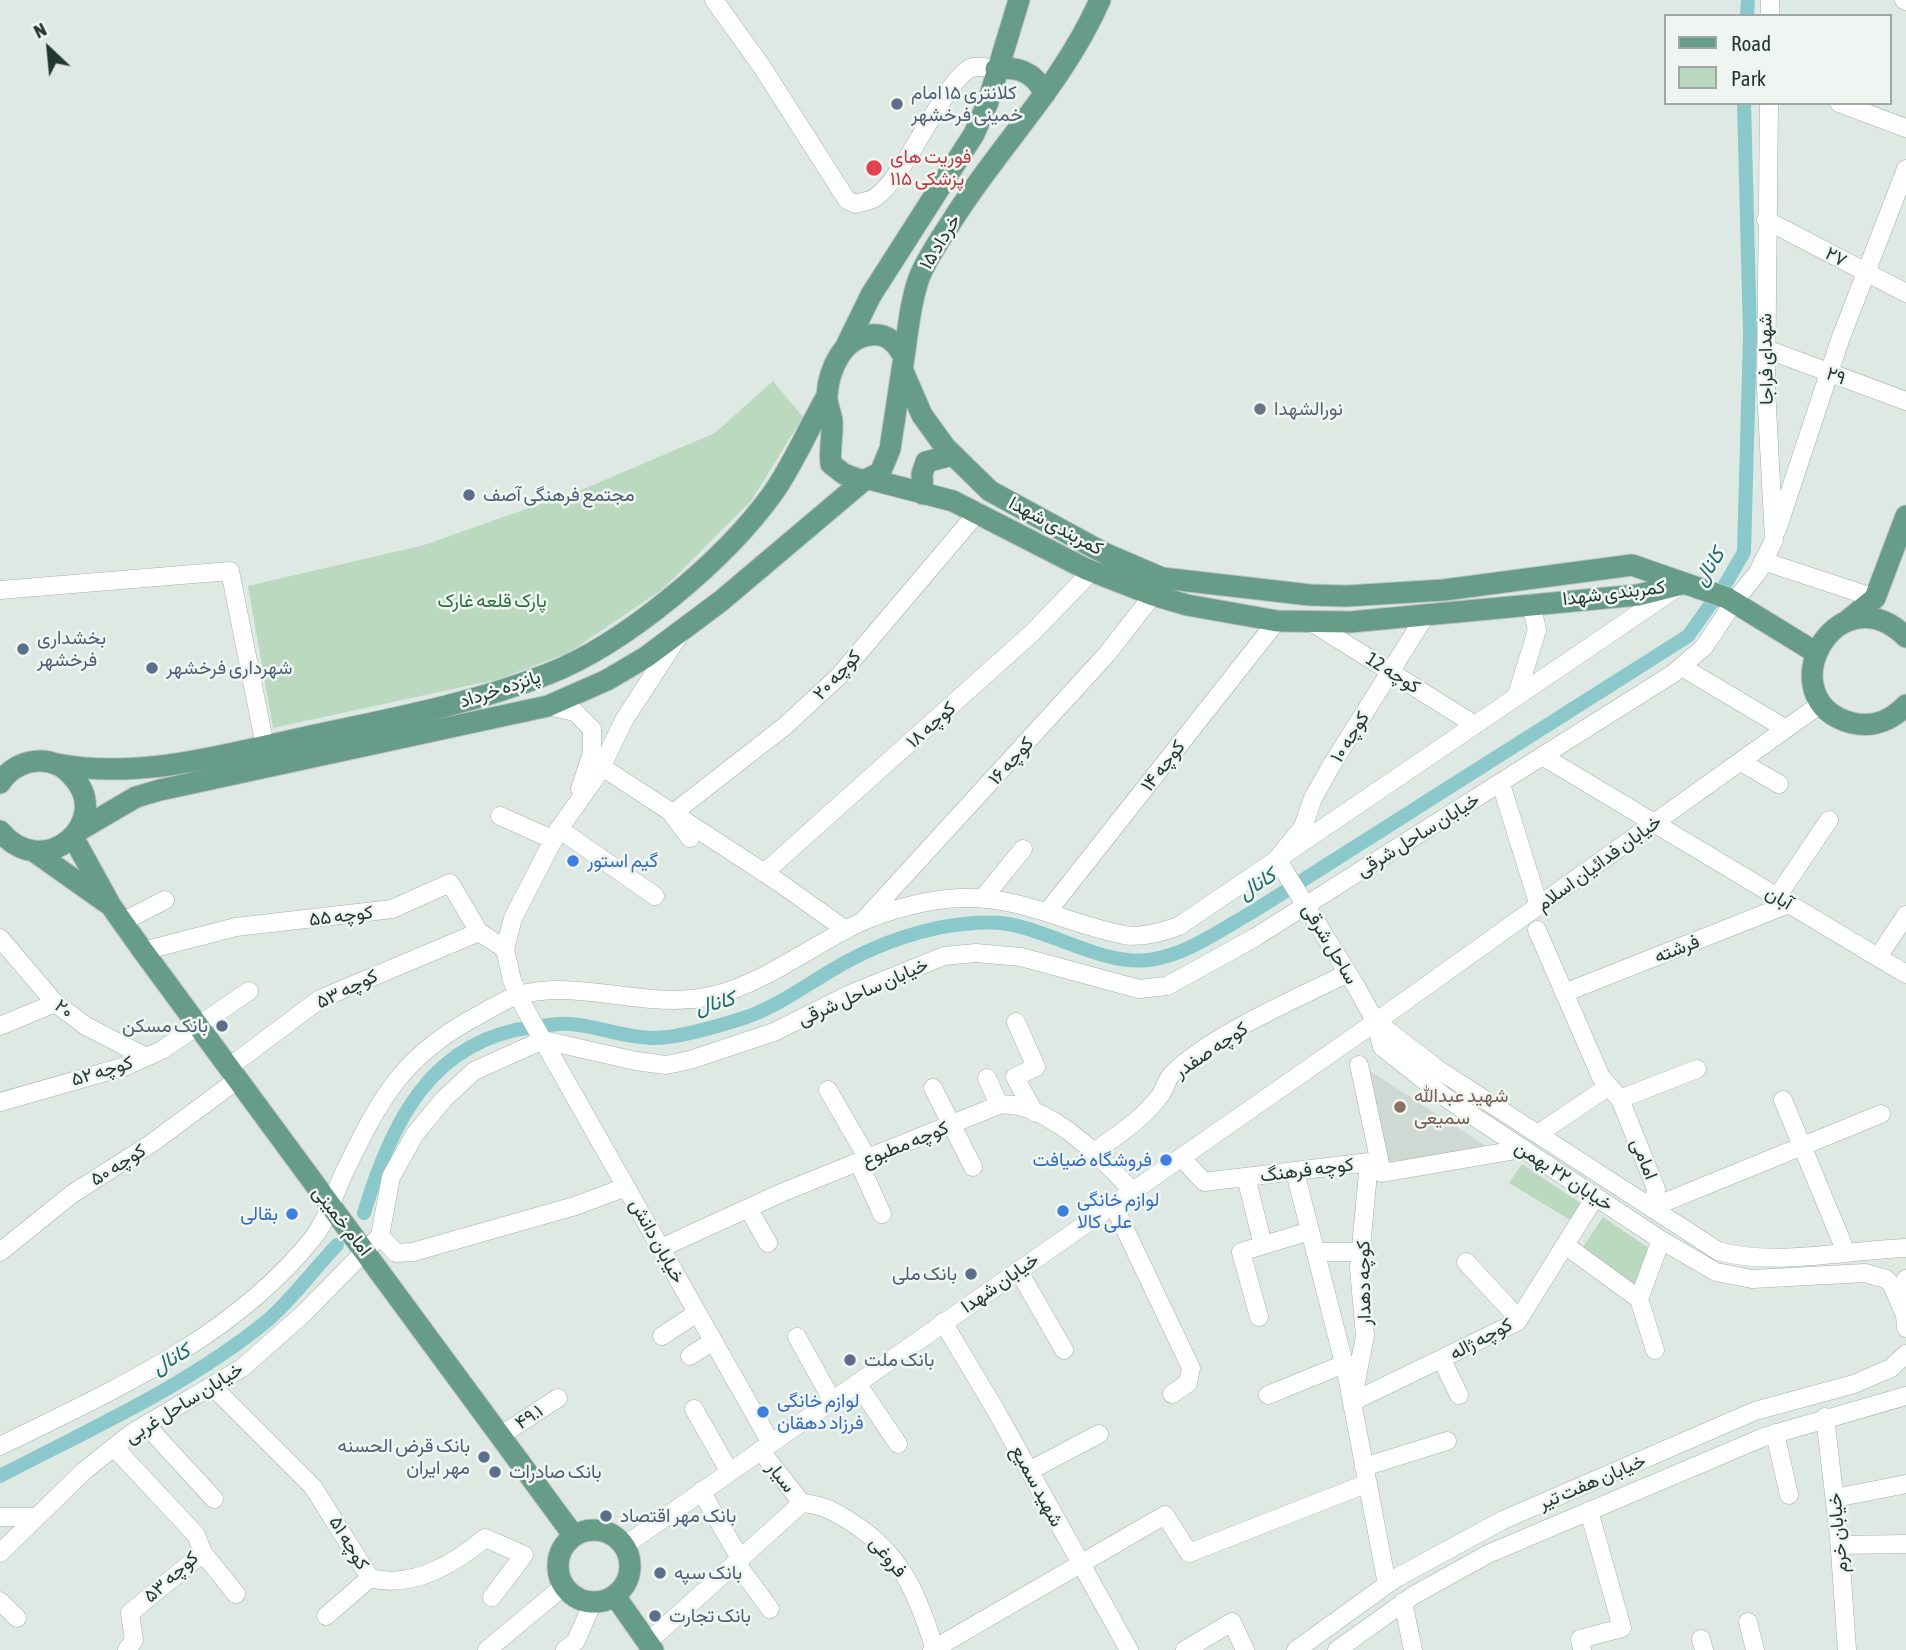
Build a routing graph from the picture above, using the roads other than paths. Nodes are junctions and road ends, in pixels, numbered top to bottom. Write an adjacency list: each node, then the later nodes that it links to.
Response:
1 (714, 0): 4 (street)
2 (1019, 0): 4 (main road, ۱۵ خرداد)
3 (1100, 0): 5 (main road, ۱۵ خرداد)
4 (996, 69): 5 (main road); 13 (main road, ۱۵ خرداد)
5 (1045, 94): 15 (main road, ۱۵ خرداد)
6 (1769, 105): 10 (street, شهدای فراجا)
7 (1844, 105): 8 (street)
8 (1906, 128)
9 (1906, 169): 11 (street)
10 (1766, 220): 11 (street, ۲۷); 14 (street, شهدای فراجا)
11 (1865, 272): 12 (street, ۲۷); 16 (street)
12 (1906, 293)
13 (847, 344): 15 (main road); 17 (main road, ۱۵ خرداد)
14 (1766, 349): 16 (street, ۲۹); 24 (street, شهدای فراجا)
15 (903, 363): 19 (main road, کمربندی شهدا); 20 (main road, ۱۵ خرداد)
16 (1829, 374): 18 (street, ۲۹); 24 (street)
17 (827, 396): 20 (main road, کمربندی شهدا); 50 (main road, پانزده خرداد)
18 (1906, 401)
19 (952, 455): 21 (main road); 27 (main road, کمربندی شهدا)
20 (866, 480): 21 (main road, کمربندی شهدا); 38 (main road, پانزده خرداد)
21 (923, 494): 22 (main road, کمربندی شهدا)
22 (978, 512): 26 (main road, کمربندی شهدا); 59 (street, کوچه ۲۰)
23 (1906, 516): 30 (main road)
24 (1774, 540): 25 (street)
25 (1763, 561): 30 (street); 31 (street)
26 (1092, 571): 29 (main road, کمربندی شهدا); 70 (street, کوچه ۱۸)
27 (1688, 586): 31 (main road); 32 (main road, کمربندی شهدا); 44 (street)
28 (0, 590): 50 (street)
29 (1153, 596): 35 (main road, کمربندی شهدا); 80 (street, کوچه ۱۶)
30 (1875, 598): 37 (main road)
31 (1730, 600): 41 (main road); 42 (street, خیابان ساحل شرقی)
32 (1531, 603): 34 (main road, کمربندی شهدا); 44 (street)
33 (1906, 612): 39 (main road)
34 (1426, 615): 36 (main road, کمربندی شهدا); 43 (street, کوچه ۱۰)
35 (1277, 621): 36 (main road, کمربندی شهدا); 77 (street, کوچه ۱۴)
36 (1311, 622): 43 (street, کوچه 12)
37 (1846, 622): 40 (main road); 41 (main road)
38 (686, 626): 47 (main road, پانزده خرداد); 54 (street)
39 (1906, 627)
40 (1906, 638)
41 (1815, 652): 45 (main road)
42 (1682, 667): 49 (street); 51 (street, خیابان ساحل شرقی)
43 (1391, 672): 48 (street, کوچه 12); 69 (street, کوچه ۱۰)
44 (1517, 695): 48 (street)
45 (1822, 703): 46 (main road); 49 (street, خیابان فدائیان اسلام)
46 (1906, 705)
47 (548, 706): 58 (street); 63 (main road, پانزده خرداد)
48 (1475, 725): 69 (street)
49 (1786, 729): 52 (street, خیابان فدائیان اسلام)
50 (265, 746): 53 (main road, پانزده خرداد)
51 (1544, 757): 56 (street, خیابان ساحل شرقی); 62 (street, آبان)
52 (1741, 762): 57 (street); 62 (street, خیابان فدائیان اسلام)
53 (57, 764): 55 (main road, پانزده خرداد); 63 (main road)
54 (602, 767): 58 (street); 59 (street)
55 (1, 780)
56 (1501, 784): 74 (street, خیابان ساحل شرقی); 76 (street)
57 (1779, 784)
58 (573, 808): 64 (street)
59 (672, 814): 66 (street); 70 (street)
60 (500, 816): 64 (street)
61 (1829, 820): 75 (street)
62 (1653, 823): 75 (street, آبان); 76 (street, خیابان فدائیان اسلام)
63 (76, 834): 68 (main road, پانزده خرداد); 78 (main road, امام خمینی)
64 (556, 835): 71 (street); 85 (street)
65 (3, 838): 68 (main road, امام خمینی)
66 (690, 838)
67 (1023, 849): 72 (street)
68 (34, 852): 78 (main road, امام خمینی)
69 (1280, 864): 74 (street, ساحل شرقی); 77 (street)
70 (764, 873): 81 (street)
71 (655, 896)
72 (983, 898): 77 (street); 80 (street)
73 (165, 900): 78 (street)
74 (1304, 901): 88 (street, ساحل شرقی); 98 (street, خیابان ساحل شرقی)
75 (1783, 901): 87 (street, آبان); 91 (street, فرشته)
76 (1539, 906): 94 (street, خیابان فدائیان اسلام)
77 (1048, 911)
78 (117, 914): 86 (main road, امام خمینی)
79 (1906, 915): 87 (street)
80 (862, 922): 81 (street)
81 (846, 930): 92 (street)
82 (1537, 930): 91 (street, امامی)
83 (479, 932): 85 (street, کوچه ۵۵); 86 (street, کوچه ۵۵); 102 (street, کوچه ۵۳)
84 (0, 938): 93 (street, ۲۰)
85 (505, 949): 92 (street, خیابان دانش)
86 (142, 951): 97 (main road, امام خمینی)
87 (1878, 957): 89 (street, آبان)
88 (1348, 973): 94 (street, ساحل شرقی); 116 (street, کوچه صفدر)
89 (1906, 974)
90 (249, 991): 97 (street, کوچه ۵۲)
91 (1564, 993): 106 (street, امامی)
92 (522, 1001): 98 (street, خیابان دانش); 129 (street)
93 (55, 1003): 96 (street); 99 (street, ۲۰)
94 (1375, 1021): 113 (street, خیابان ۲۲ بهمن); 115 (street, خیابان ۲۲ بهمن); 117 (street, خیابان شهدا)
95 (1016, 1022): 110 (street)
96 (0, 1026)
97 (198, 1027): 99 (street, کوچه ۵۲); 102 (main road, امام خمینی)
98 (543, 1040): 123 (street, خیابان دانش); 133 (street)
99 (146, 1057): 108 (street, کوچه ۵۲)
100 (1359, 1065): 120 (street, کوچه دهدار)
101 (1697, 1069): 106 (street)
102 (232, 1074): 129 (main road, امام خمینی); 135 (street, کوچه ۵۰)
103 (987, 1078): 109 (street)
104 (933, 1088): 112 (street)
105 (828, 1090): 118 (street)
106 (1614, 1093): 113 (street); 127 (street, امامی)
107 (1783, 1100): 114 (street)
108 (0, 1102)
109 (999, 1105): 110 (street); 112 (street, کوچه مطبوع)
110 (1034, 1112): 116 (street)
111 (1881, 1114): 114 (street, امامی)
112 (950, 1126): 118 (street, کوچه مطبوع); 119 (street)
113 (1538, 1134): 127 (street, خیابان ۲۲ بهمن)
114 (1802, 1146): 127 (street, امامی); 142 (street)
115 (1522, 1149): 120 (street, کوچه فرهنگ); 125 (street, خیابان ۲۲ بهمن)
116 (1094, 1152): 124 (street)
117 (1181, 1157): 122 (street, کوچه فرهنگ); 124 (street, خیابان شهدا)
118 (863, 1161): 128 (street, کوچه مطبوع); 130 (street)
119 (973, 1167)
120 (1376, 1167): 121 (street, کوچه فرهنگ); 141 (street, کوچه دهدار)
121 (1295, 1172): 122 (street, کوچه فرهنگ); 131 (street, کوچه دهدار)
122 (1246, 1177): 136 (street)
123 (626, 1187): 133 (street); 138 (street, خیابان دانش)
124 (1132, 1191): 126 (street, خیابان شهدا)
125 (1595, 1197): 132 (street, خیابان ۲۲ بهمن); 137 (street, کوچه ژاله)
126 (1113, 1204): 144 (street, خیابان شهدا); 163 (street)
127 (1653, 1207): 142 (street, خیابان ۲۲ بهمن)
128 (748, 1208): 134 (street); 138 (street, کوچه مطبوع)
129 (334, 1211): 133 (main road, امام خمینی); 178 (street)
130 (882, 1214)
131 (1310, 1231): 136 (street); 140 (street, کوچه دهدار)
132 (1661, 1240): 146 (street); 150 (street, خیابان ۲۲ بهمن)
133 (368, 1242): 162 (street, خیابان ساحل غربی); 175 (main road, امام خمینی)
134 (768, 1242)
135 (2, 1244)
136 (1263, 1245): 148 (street)
137 (1565, 1245): 146 (street); 149 (street, کوچه ژاله)
138 (661, 1248): 147 (street, خیابان دانش)
139 (1906, 1248): 142 (street, خیابان ۲۲ بهمن)
140 (1315, 1252): 141 (street); 160 (street, کوچه دهدار)
141 (1361, 1252): 169 (street, کوچه دهدار)
142 (1846, 1252)
143 (1466, 1262): 149 (street)
144 (1018, 1270): 151 (street, خیابان شهدا); 155 (street)
145 (1906, 1279): 150 (street)
146 (1639, 1299): 156 (street)
147 (697, 1313): 152 (street); 154 (street, خیابان دانش)
148 (1259, 1317)
149 (1519, 1319): 159 (street, کوچه ژاله)
150 (1905, 1320)
151 (943, 1322): 161 (street, خیابان شهدا); 182 (street, شهید سمیع)
152 (662, 1336)
153 (797, 1337): 168 (street)
154 (713, 1341): 158 (street); 179 (street, خیابان دانش)
155 (1064, 1350)
156 (1655, 1350)
157 (1906, 1354): 202 (street, خیابان هفت تیر)
158 (691, 1356)
159 (1442, 1360): 165 (street); 169 (street, کوچه ژاله)
160 (1344, 1364): 164 (street); 169 (street, کوچه دهدار)
161 (857, 1382): 168 (street, خیابان شهدا); 177 (street)
162 (212, 1386): 172 (street, خیابان ساحل غربی); 201 (street, کوچه ۵۱)
163 (1172, 1394)
164 (1268, 1395)
165 (1459, 1395)
166 (1906, 1395): 171 (street, خیابان هفت تیر)
167 (558, 1398): 175 (street, ۴۹.۱)
168 (832, 1400): 179 (street, خیابان شهدا)
169 (1352, 1402): 183 (street, کوچه دهدار)
170 (694, 1409): 181 (street)
171 (1825, 1417): 173 (street, خیابان هفت تیر); 187 (street, خیابان خرم)
172 (146, 1425): 180 (street, خیابان ساحل غربی); 188 (street)
173 (1775, 1433): 186 (street); 190 (street, خیابان هفت تیر)
174 (1099, 1434): 182 (street)
175 (500, 1436): 193 (main road, امام خمینی)
176 (1447, 1441): 183 (street)
177 (898, 1444)
178 (0, 1446)
179 (765, 1446): 181 (street, خیابان شهدا); 189 (street, سیار)
180 (114, 1447): 192 (street, خیابان ساحل غربی); 198 (street, کوچه ۵۳)
181 (729, 1471): 185 (street, خیابان شهدا)
182 (1029, 1471): 200 (street, شهید سمیع)
183 (1366, 1475): 200 (street); 202 (street, کوچه دهدار)
184 (1906, 1484): 187 (street)
185 (701, 1491): 196 (street, خیابان شهدا); 199 (street)
186 (1789, 1495)
187 (1835, 1498): 195 (street, خیابان خرم)
188 (214, 1499)
189 (802, 1503): 199 (street); 218 (street, فروغی)
190 (1589, 1511): 209 (street, خیابان هفت تیر); 225 (street)
191 (0, 1517): 192 (street)
192 (37, 1517): 197 (street, خیابان ساحل غربی)
193 (574, 1536): 196 (main road); 203 (main road)
194 (1906, 1544): 195 (street)
195 (1839, 1545): 227 (street, خیابان خرم)
196 (624, 1546): 205 (main road)
197 (0, 1553)
198 (203, 1553): 204 (street); 216 (street, کوچه ۵۳)
199 (739, 1562): 210 (street); 214 (street)
200 (1079, 1563): 218 (street); 219 (street, شهید سمیع)
201 (370, 1578): 206 (street, کوچه ۵۱); 211 (street)
202 (1387, 1584): 222 (street, خیابان هفت تیر)
203 (564, 1586): 208 (main road); 217 (street)
204 (236, 1594)
205 (615, 1596): 208 (main road); 214 (main road)
206 (492, 1597)
207 (0, 1601): 212 (street)
208 (593, 1602): 215 (street)
209 (1403, 1602): 223 (street, خیابان هفت تیر); 224 (street)
210 (770, 1609)
211 (326, 1616)
212 (17, 1618)
213 (1748, 1622): 226 (street)
214 (650, 1646)
215 (573, 1647)
216 (127, 1650)
217 (487, 1650)
218 (934, 1650)
219 (1129, 1650)
220 (1185, 1650): 221 (street)
221 (1245, 1650)
222 (1296, 1650)
223 (1337, 1650)
224 (1413, 1650)
225 (1582, 1650)
226 (1755, 1650)
227 (1847, 1650)

